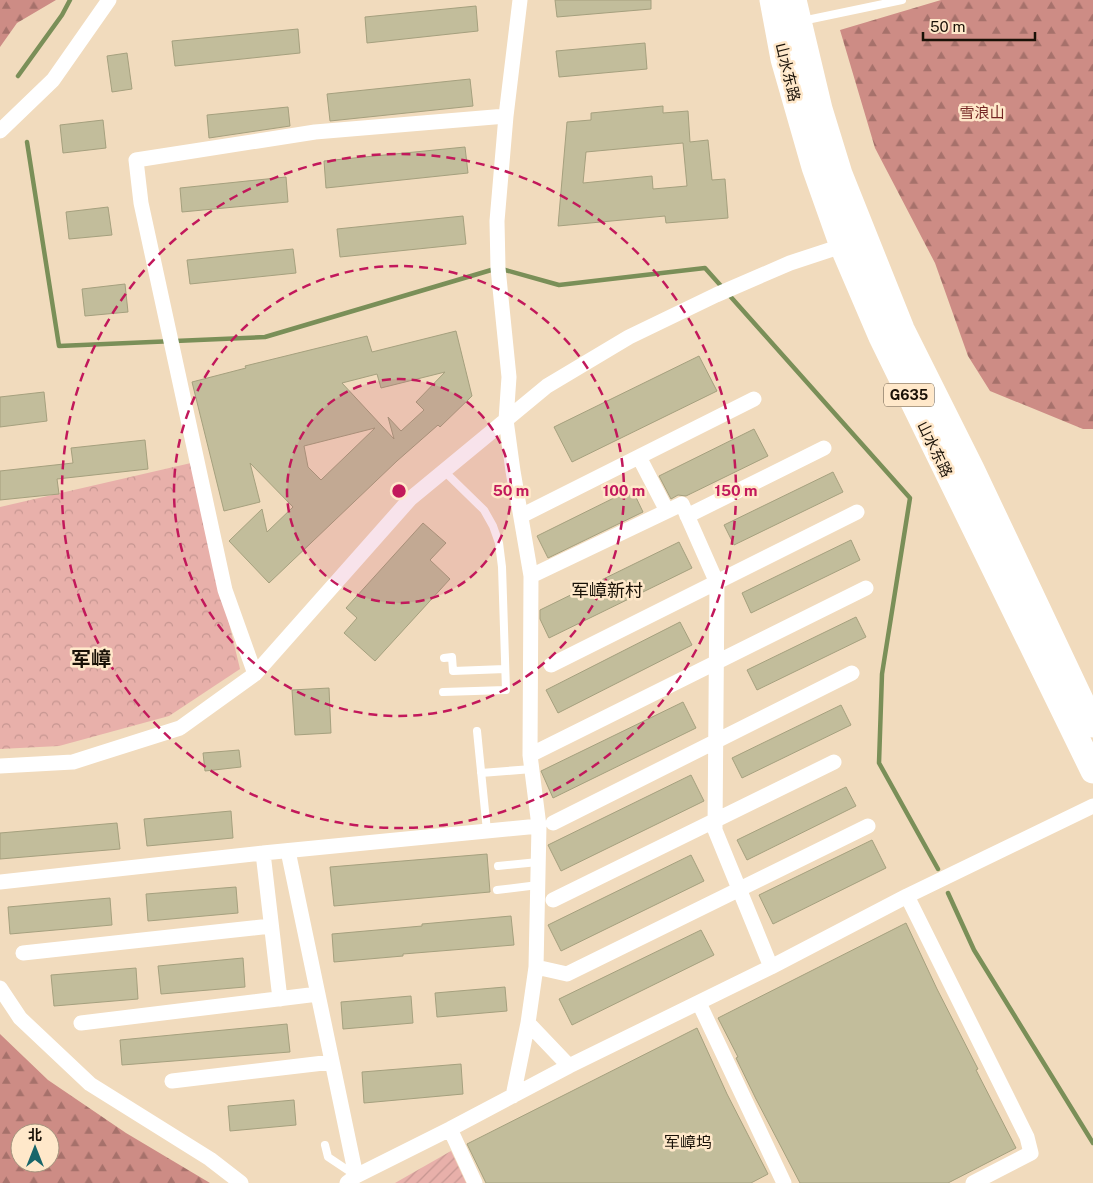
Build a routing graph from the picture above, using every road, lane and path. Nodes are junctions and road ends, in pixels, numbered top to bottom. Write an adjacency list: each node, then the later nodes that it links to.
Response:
1 (109, 0): 7 (street)
2 (520, 0): 6 (street)
3 (772, 0): 8 (highway, 山水东路 / G635)
4 (902, 0): 5 (lane)
5 (796, 11): 8 (highway, 山水东路 / G635)
6 (506, 116): 10 (street); 26 (street)
7 (0, 131)
8 (853, 242): 10 (street); 28 (highway, 山水东路 / G635); 34 (highway, 山水东路 / G635)
9 (754, 399): 12 (street)
10 (506, 420): 13 (street); 16 (street)
11 (824, 448): 17 (street)
12 (640, 457): 14 (street); 16 (street)
13 (444, 471): 24 (lane); 26 (street)
14 (667, 511): 17 (street); 18 (street)
15 (857, 512): 19 (street)
16 (520, 516): 18 (street)
17 (687, 516): 19 (street)
18 (531, 576): 31 (street)
19 (717, 583): 22 (street); 23 (street)
20 (866, 588): 22 (street)
21 (444, 658): 24 (lane)
22 (716, 662): 30 (street); 31 (street)
23 (551, 665)
24 (505, 668): 27 (lane)
25 (852, 673): 30 (street)
26 (255, 674): 33 (street)
27 (443, 692)
28 (1093, 725)
29 (477, 730): 35 (lane)
30 (715, 742): 37 (street); 38 (street)
31 (531, 762): 35 (lane); 38 (street)
32 (834, 762): 37 (street)
33 (0, 766)
34 (1093, 771)
35 (482, 773): 40 (lane)
36 (1093, 806): 49 (street)
37 (715, 821): 47 (street); 50 (street)
38 (546, 824): 40 (street); 43 (street)
39 (868, 826): 47 (street)
40 (488, 831): 41 (street)
41 (288, 851): 42 (street); 56 (street)
42 (263, 853): 45 (street); 51 (street)
43 (538, 862): 44 (lane); 46 (street)
44 (498, 866)
45 (0, 882)
46 (538, 886): 48 (lane); 53 (street)
47 (739, 889): 53 (street); 54 (street)
48 (497, 890)
49 (907, 896): 54 (street); 71 (street)
50 (553, 900)
51 (271, 926): 52 (street); 57 (street)
52 (23, 953)
53 (536, 967): 60 (street)
54 (771, 967): 58 (street)
55 (0, 988): 68 (street)
56 (318, 994): 57 (street); 61 (street)
57 (280, 999): 59 (street)
58 (699, 1003): 62 (street); 70 (street)
59 (81, 1023)
60 (528, 1023): 62 (street); 64 (street)
61 (332, 1062): 63 (street); 67 (street)
62 (569, 1066): 64 (street)
63 (172, 1081)
64 (513, 1096): 65 (street)
65 (450, 1129): 67 (street); 69 (street)
66 (325, 1146): 67 (lane)
67 (352, 1180)
68 (241, 1183)
69 (475, 1183)
70 (784, 1183)
71 (973, 1183)

